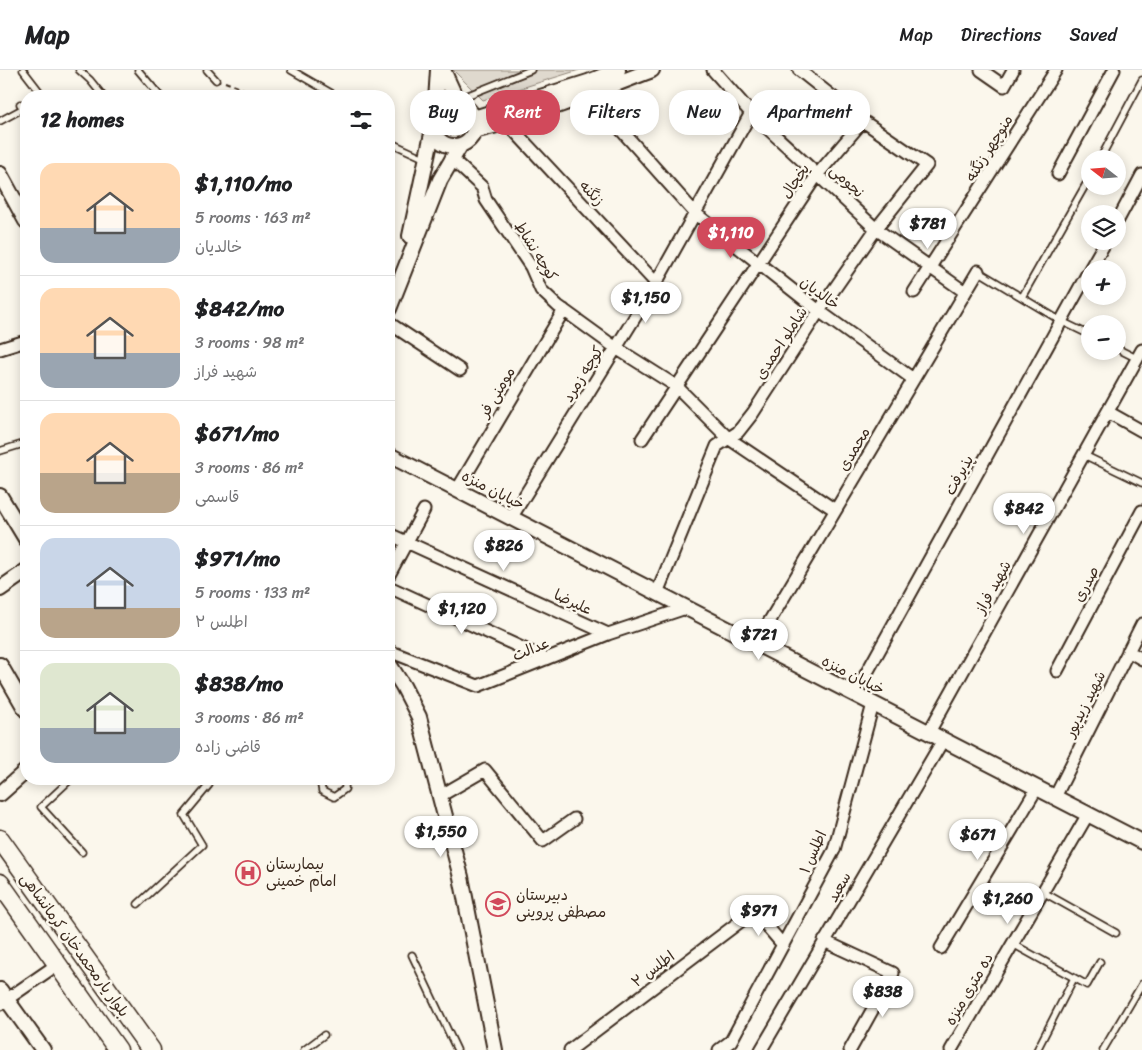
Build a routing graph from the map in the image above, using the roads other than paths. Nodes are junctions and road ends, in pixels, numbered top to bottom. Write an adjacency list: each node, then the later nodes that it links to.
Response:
1 (23, 70): 20 (lane)
2 (80, 70): 21 (lane)
3 (138, 70): 22 (lane)
4 (207, 70): 18 (lane)
5 (291, 70): 23 (lane)
6 (438, 70): 24 (street)
7 (443, 70): 17 (street)
8 (531, 70): 28 (lane)
9 (618, 70): 33 (street)
10 (652, 70): 26 (street)
11 (713, 70): 30 (street, نجومی)
12 (799, 70): 27 (street)
13 (981, 70): 14 (street)
14 (1013, 70)
15 (1056, 70): 57 (street, منوچهر زنگنه)
16 (1114, 70): 48 (street)
17 (450, 77): 25 (street)
18 (216, 80)
19 (1142, 80): 44 (lane)
20 (38, 90)
21 (98, 90)
22 (155, 90)
23 (326, 90)
24 (436, 90)
25 (454, 90)
26 (602, 90)
27 (824, 90)
28 (476, 94)
29 (20, 110): 32 (lane)
30 (749, 111)
31 (749, 117): 54 (street, کوچه زمرد)
32 (0, 121)
33 (476, 124)
34 (870, 126): 55 (street, شاملو احمدی)
35 (431, 135): 46 (street)
36 (438, 135): 43 (street)
37 (470, 135): 43 (street)
38 (518, 135): 60 (street, زنگنه)
39 (626, 135): 54 (street, خالدیان)
40 (775, 135): 49 (street, نجومی)
41 (851, 135): 49 (street, یخچال)
42 (395, 145): 46 (lane)
43 (460, 146): 45 (street)
44 (1105, 150)
45 (451, 158): 58 (street); 66 (street, کوچه نشاط)
46 (426, 159): 58 (street)
47 (0, 174): 53 (street)
48 (1058, 174)
49 (818, 175): 55 (street, نجومی); 56 (street, یخچال)
50 (1142, 175): 52 (street)
51 (1081, 193): 65 (lane)
52 (1126, 205)
53 (20, 210)
54 (695, 213): 56 (street, خالدیان); 60 (street, کوچه زمرد)
55 (876, 229): 57 (street, نجومی); 67 (street, شاملو احمدی)
56 (757, 263): 67 (street, خالدیان); 78 (street, یخچال)
57 (931, 268): 63 (street, منوچهر زنگنه); 64 (street, نجومی)
58 (402, 271): 62 (street)
59 (978, 271): 64 (street, محمدی); 65 (lane)
60 (656, 283): 72 (street, کوچه زمرد)
61 (1081, 286): 68 (street, پذیرفت)
62 (395, 291)
63 (914, 292)
64 (965, 292): 77 (street, محمدی)
65 (1022, 297): 68 (lane)
66 (564, 310): 72 (street, کوچه نشاط); 88 (street, مومنی فر)
67 (819, 311): 77 (street, خالدیان); 81 (street, شاملو احمدی)
68 (1062, 321): 70 (lane); 113 (street, پذیرفت)
69 (395, 327): 76 (street)
70 (1081, 330)
71 (20, 343): 73 (street)
72 (616, 348): 78 (street, کوچه نشاط); 93 (street, کوچه زمرد)
73 (0, 349)
74 (1126, 352): 75 (lane)
75 (1140, 357): 79 (street, شهید فراز)
76 (460, 370)
77 (913, 379): 91 (street, محمدی)
78 (676, 386): 81 (street, کوچه نشاط); 82 (street, یخچال)
79 (1108, 412): 80 (street); 85 (street, شهید فراز)
80 (1142, 431)
81 (728, 438): 91 (street, کوچه نشاط); 101 (street, شاملو احمدی)
82 (642, 439)
83 (20, 445): 84 (lane)
84 (0, 451)
85 (1084, 455): 87 (lane); 116 (street, شهید فراز)
86 (395, 458): 88 (street, خیابان منزه)
87 (1142, 483)
88 (456, 490): 93 (street, خیابان منزه)
89 (0, 496): 94 (street)
90 (424, 510): 96 (street)
91 (836, 510): 105 (street, محمدی)
92 (1142, 511): 111 (street, صدری)
93 (510, 518): 101 (street, خیابان منزه)
94 (20, 529)
95 (395, 537): 96 (street, علیرضا)
96 (407, 542): 97 (street); 104 (street, علیرضا)
97 (395, 564)
98 (20, 574): 99 (street)
99 (0, 588)
100 (395, 590): 108 (street)
101 (657, 593): 102 (street, خیابان منزه)
102 (686, 608): 104 (street, عدالت); 105 (street, خیابان منزه)
103 (1142, 624): 106 (street, شهید زیدپور)
104 (608, 634): 108 (street, عدالت)
105 (756, 644): 113 (street, خیابان منزه)
106 (1128, 651): 109 (street); 126 (street, شهید زیدپور)
107 (395, 654): 108 (street, عدالت)
108 (546, 659)
109 (1142, 659)
110 (0, 665): 114 (street)
111 (1057, 671)
112 (395, 675): 125 (street)
113 (855, 694): 115 (street, خیابان منزه)
114 (20, 700)
115 (873, 704): 116 (street, خیابان منزه); 138 (street, اطلس ۱)
116 (929, 732): 117 (street, خیابان منزه)
117 (943, 740): 123 (street, خیابان منزه); 136 (street, سعید)
118 (20, 776): 124 (street)
119 (64, 785): 131 (lane)
120 (209, 785): 134 (lane)
121 (321, 785): 122 (lane)
122 (345, 785)
123 (1037, 788): 126 (street, خیابان منزه); 139 (street)
124 (0, 794)
125 (440, 796): 128 (street); 152 (street)
126 (1055, 798): 127 (street, خیابان منزه)
127 (1088, 814): 130 (street, خیابان منزه); 133 (street, ده متری منزه)
128 (574, 819)
129 (0, 839): 147 (main road, بلوار یارمحمدخان کرمانشاهی)
130 (1142, 842)
131 (82, 852)
132 (0, 884): 142 (main road, بلوار یارمحمدخان کرمانشاهی)
133 (1043, 892): 135 (lane); 137 (street, ده متری منزه)
134 (138, 904)
135 (1116, 933)
136 (824, 941): 155 (street, سعید); 156 (street)
137 (1012, 944): 143 (lane); 157 (street, ده متری منزه)
138 (783, 945): 153 (street, اطلس ۲); 154 (street, اطلس ۱)
139 (941, 948)
140 (412, 955): 151 (lane)
141 (1100, 962): 143 (lane)
142 (58, 964): 145 (street); 149 (main road, بلوار یارمحمدخان کرمانشاهی)
143 (1074, 978): 158 (lane)
144 (1142, 984): 159 (lane)
145 (2, 998): 148 (street)
146 (324, 1035): 150 (lane)
147 (149, 1049)
148 (43, 1050)
149 (118, 1050)
150 (304, 1050)
151 (457, 1050)
152 (495, 1050)
153 (570, 1050)
154 (719, 1050)
155 (761, 1050)
156 (850, 1050)
157 (951, 1050)
158 (1036, 1050)
159 (1103, 1050)

